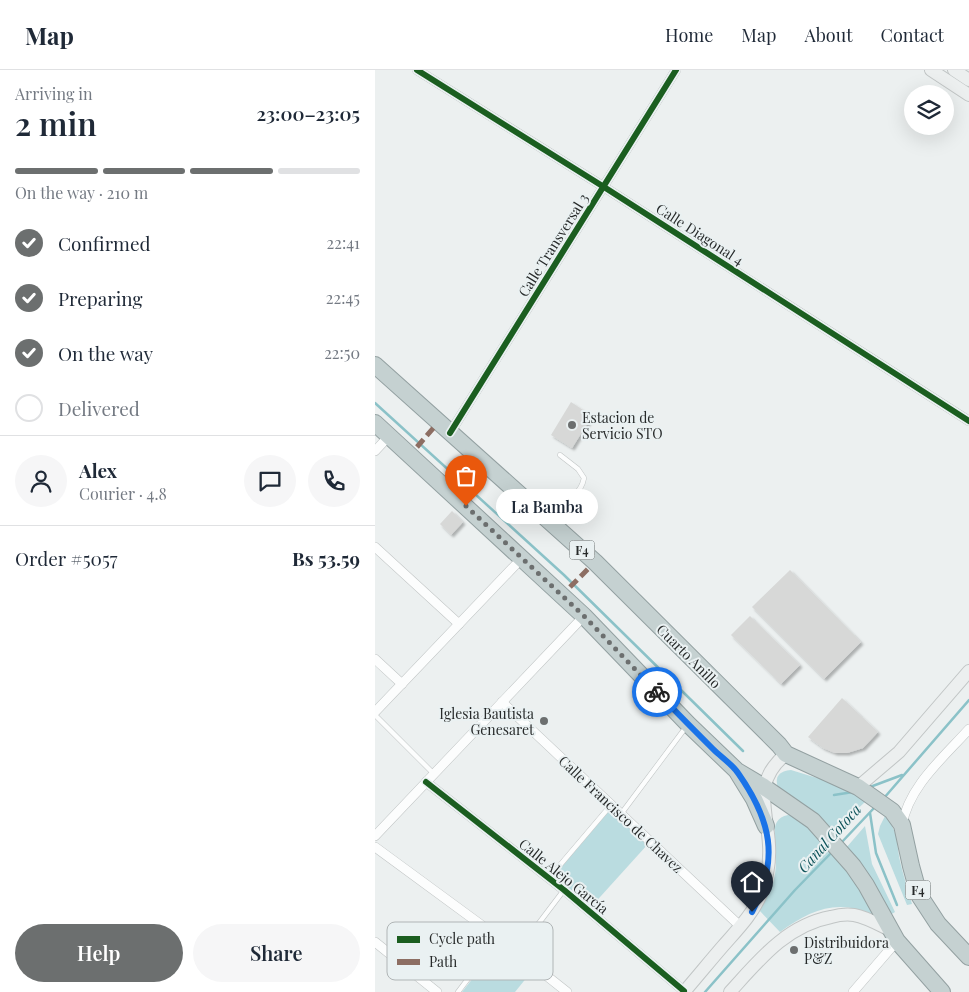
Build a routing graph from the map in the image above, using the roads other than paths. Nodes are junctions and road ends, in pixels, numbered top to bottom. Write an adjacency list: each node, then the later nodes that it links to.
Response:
1 (417, 70): 7 (street, Calle Diagonal 4)
2 (676, 70): 7 (street, Calle Transversal 3)
3 (931, 70): 6 (main road)
4 (954, 70): 5 (main road)
5 (969, 80)
6 (969, 95)
7 (604, 187): 9 (street, Calle Diagonal 4); 11 (street, Calle Transversal 3)
8 (375, 365): 11 (highway, Cuarto Anillo / F4)
9 (969, 421)
10 (375, 423): 12 (highway)
11 (450, 433): 15 (highway, Cuarto Anillo / F4)
12 (389, 436): 13 (street); 17 (highway)
13 (375, 452)
14 (560, 455): 15 (lane)
15 (540, 511): 27 (highway, Cuarto Anillo / F4)
16 (375, 547): 19 (street)
17 (522, 558): 18 (highway); 19 (street)
18 (584, 616): 23 (street); 25 (highway)
19 (459, 624): 22 (street)
20 (375, 659): 22 (street)
21 (969, 671): 32 (main road)
22 (402, 684): 24 (street)
23 (502, 702): 29 (street); 33 (street, Calle Francisco de Chavez)
24 (375, 714): 29 (lane)
25 (688, 724): 28 (highway); 34 (lane)
26 (969, 729): 35 (street)
27 (786, 754): 31 (main road); 32 (highway, Cuarto Anillo / F4)
28 (737, 771): 31 (highway); 36 (highway)
29 (434, 774): 30 (street)
30 (426, 782): 37 (street); 39 (street, Calle Alejo García)
31 (764, 787): 36 (main road); 44 (highway)
32 (865, 791): 35 (highway, Cuarto Anillo / F4)
33 (611, 805): 34 (street, Calle Francisco de Chavez); 39 (lane)
34 (621, 814): 43 (street, Calle Francisco de Chavez)
35 (902, 825): 47 (highway, Cuarto Anillo / F4)
36 (766, 826): 43 (main road)
37 (375, 836)
38 (375, 847): 41 (street)
39 (549, 878): 40 (street, Calle Alejo García)
40 (564, 890): 42 (lane); 55 (street, Calle Alejo García)
41 (477, 922)
42 (540, 922)
43 (740, 926): 55 (main road)
44 (893, 936): 51 (highway); 56 (main road); 57 (street)
45 (375, 942): 46 (street)
46 (387, 952)
47 (969, 957)
48 (422, 980): 52 (street)
49 (467, 980): 53 (lane)
50 (552, 980): 54 (street)
51 (941, 989)
52 (437, 992)
53 (458, 992)
54 (567, 992)
55 (684, 992)
56 (730, 992)
57 (853, 992)

